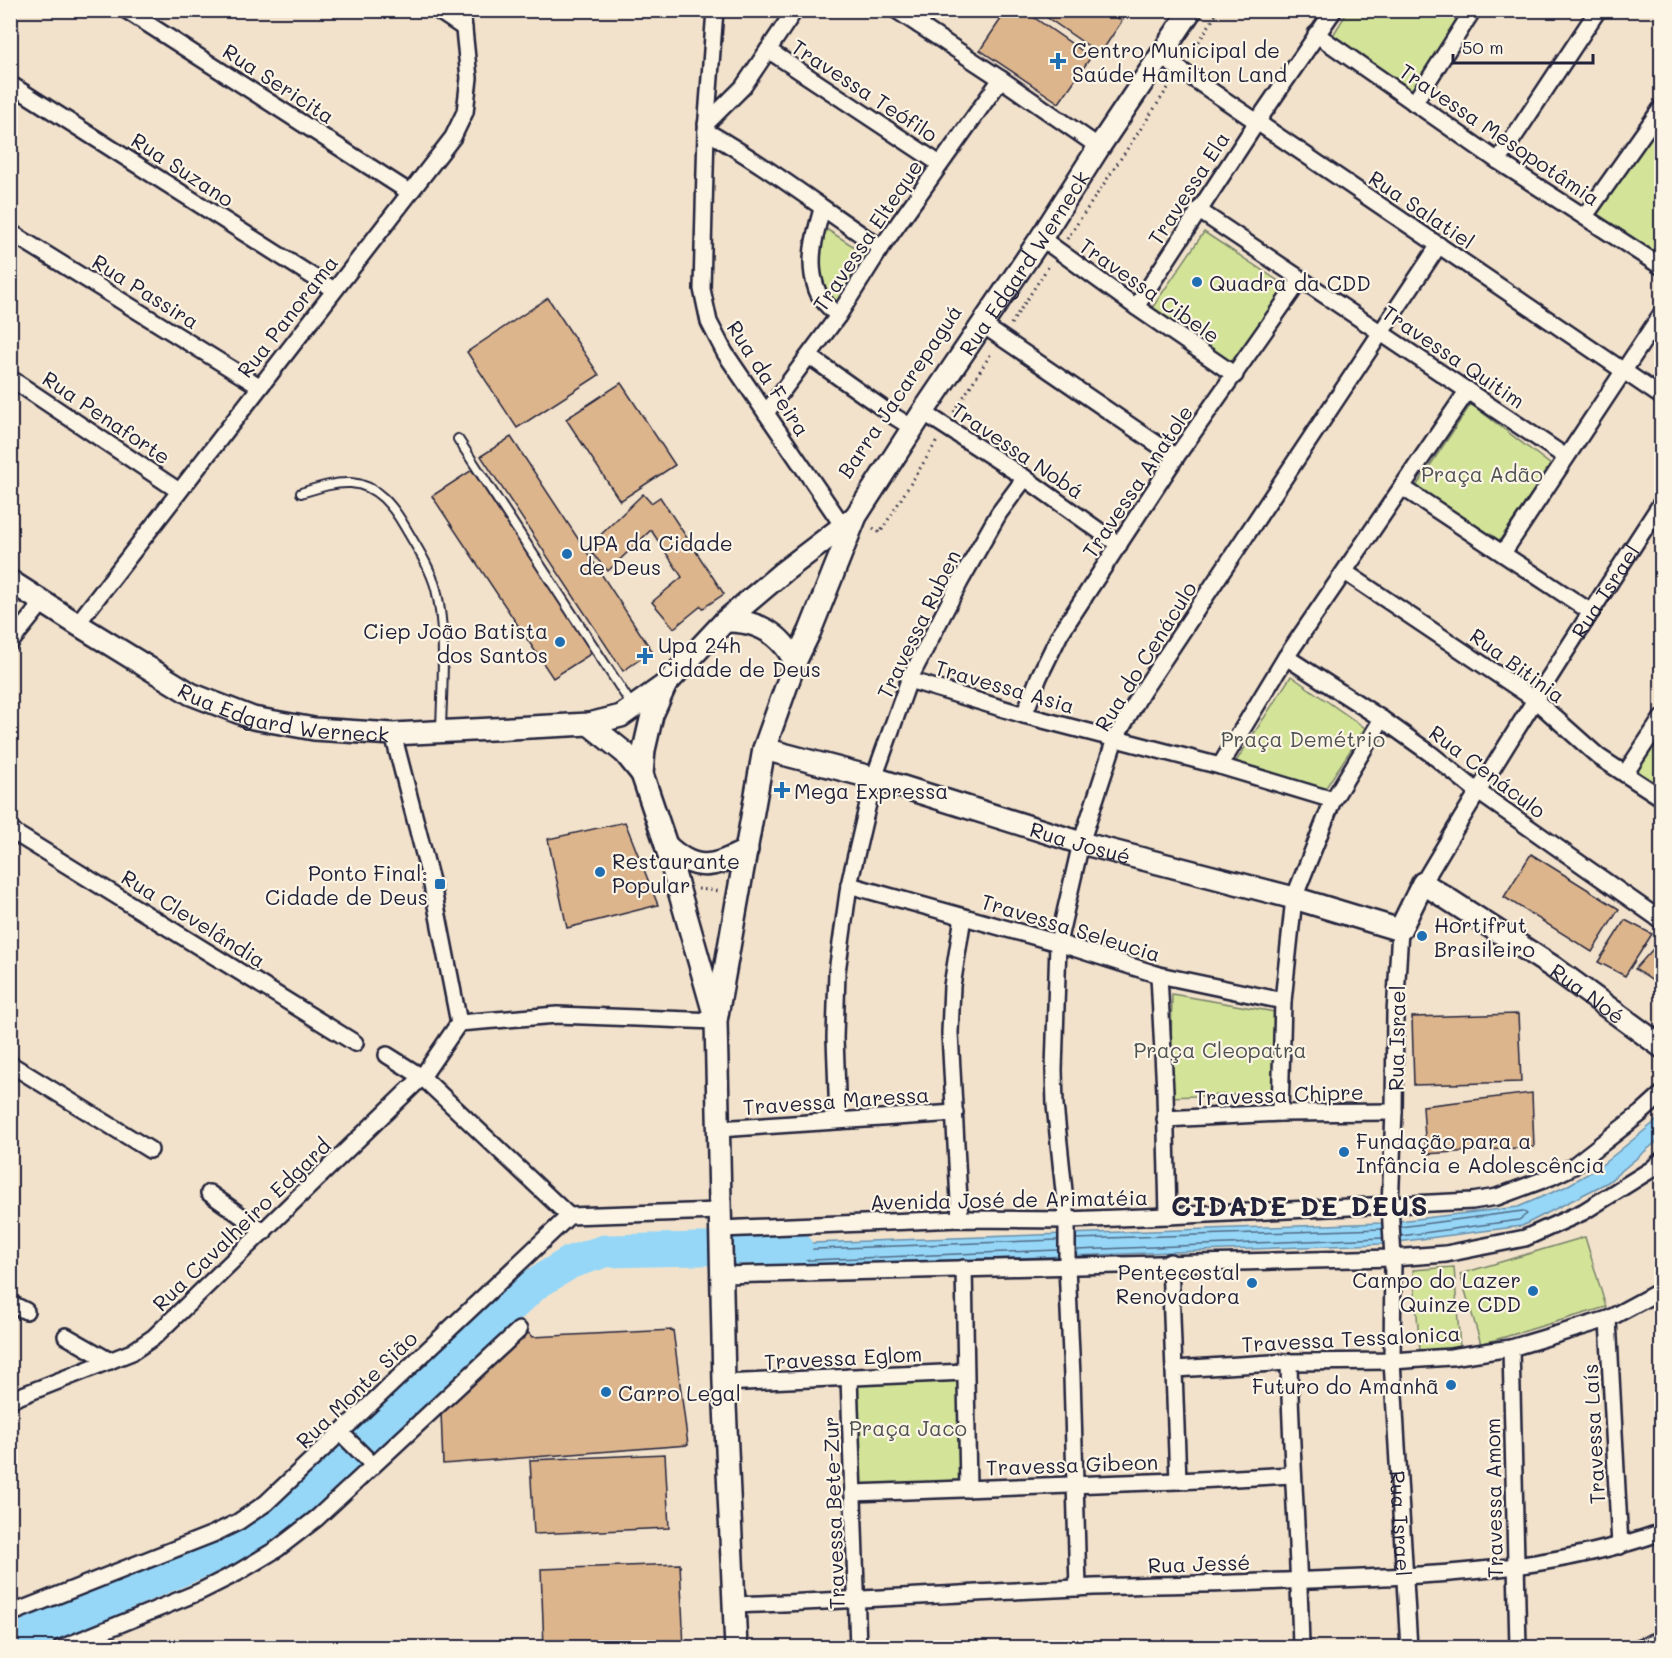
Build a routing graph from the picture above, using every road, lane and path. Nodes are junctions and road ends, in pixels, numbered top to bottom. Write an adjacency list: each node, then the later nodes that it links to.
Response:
1 (126, 10): 29 (street, Rua Sericita)
2 (437, 10): 14 (street)
3 (462, 10): 14 (street, Rua Panorama)
4 (715, 10): 24 (street, Rua da Feira)
5 (795, 10): 16 (street)
6 (896, 10): 13 (street)
7 (928, 10): 13 (street)
8 (1191, 10): 17 (main road, Rua Edgard Werneck)
9 (1219, 10): 18 (path)
10 (1334, 10): 15 (street, Travessa Ela)
11 (1473, 10): 21 (street)
12 (1599, 10): 27 (street)
13 (919, 26): 19 (street)
14 (464, 27): 29 (street, Rua Panorama)
15 (1317, 34): 21 (street, Travessa Mesopotâmia); 23 (street, Travessa Ela)
16 (768, 50): 24 (street); 28 (street, Travessa Teófilo)
17 (1160, 56): 18 (street, Rua Salatiel); 26 (main road, Rua Edgard Werneck)
18 (1181, 69): 23 (street, Rua Salatiel); 37 (path)
19 (1001, 79): 26 (street); 28 (street, Travessa Elteque)
20 (10, 84): 40 (street, Rua Suzano)
21 (1414, 103): 27 (street, Travessa Mesopotâmia)
22 (1662, 107): 25 (street)
23 (1257, 122): 31 (street, Travessa Ela); 35 (street, Rua Salatiel)
24 (706, 128): 30 (street); 54 (street, Rua da Feira)
25 (1655, 131): 32 (street)
26 (1099, 147): 34 (main road, Rua Edgard Werneck)
27 (1498, 161): 32 (street, Travessa Mesopotâmia)
28 (940, 164): 36 (street, Travessa Elteque)
29 (409, 192): 40 (street, Rua Panorama)
30 (822, 209): 36 (street); 43 (street)
31 (1198, 210): 39 (street, Travessa Quitim); 41 (street, Travessa Ela)
32 (1585, 216): 38 (street, Travessa Mesopotâmia)
33 (10, 232): 51 (street, Rua Passira)
34 (1041, 238): 37 (street, Travessa Cibele); 44 (main road, Rua Edgard Werneck)
35 (1439, 245): 45 (street, Rua do Cenáculo); 48 (street, Rua Salatiel)
36 (881, 248): 43 (street, Travessa Elteque)
37 (1059, 251): 41 (street, Travessa Cibele); 46 (path)
38 (1662, 267)
39 (1301, 279): 45 (street, Travessa Quitim); 49 (street, Travessa Anatole)
40 (334, 290): 51 (street, Rua Panorama)
41 (1136, 307): 49 (street, Travessa Cibele)
42 (1662, 313): 48 (street)
43 (838, 316): 47 (street, Travessa Elteque)
44 (983, 325): 46 (street); 55 (main road, Rua Edgard Werneck)
45 (1383, 332): 52 (street, Travessa Quitim); 87 (street, Rua do Cenáculo)
46 (1002, 338): 56 (path); 58 (street)
47 (810, 356): 54 (street, Travessa Elteque); 55 (street, Travessa Nobá)
48 (1624, 372): 53 (street, Rua Salatiel); 59 (street)
49 (1235, 375): 58 (street, Travessa Anatole)
50 (10, 378): 62 (street, Rua Penaforte)
51 (260, 386): 62 (street, Rua Panorama)
52 (1468, 390): 59 (street, Travessa Quitim); 61 (street)
53 (1662, 397)
54 (766, 413): 65 (street, Rua da Feira)
55 (918, 420): 56 (street, Travessa Nobá); 65 (main road, Rua Edgard Werneck)
56 (946, 425): 60 (street, Travessa Nobá); 65 (path)
57 (458, 439): 80 (lane)
58 (1176, 457): 66 (street, Travessa Anatole)
59 (1566, 457): 67 (street)
60 (1025, 478): 66 (street, Travessa Nobá); 77 (street, Travessa Ruben)
61 (1402, 487): 67 (street); 68 (street)
62 (179, 491): 73 (street, Rua Panorama)
63 (301, 493): 85 (lane)
64 (1662, 502): 71 (street, Rua Israel)
65 (849, 521): 72 (main road); 76 (main road)
66 (1119, 545): 81 (street, Travessa Anatole)
67 (1503, 553): 71 (street)
68 (1345, 572): 75 (street); 79 (street, Rua Bitinia)
69 (10, 581): 70 (main road, Rua Edgard Werneck)
70 (43, 602): 73 (main road, Rua Edgard Werneck); 74 (street)
71 (1591, 612): 79 (street, Rua Israel)
72 (725, 621): 76 (main road); 78 (main road)
73 (77, 624): 86 (main road, Rua Edgard Werneck)
74 (10, 643)
75 (1286, 657): 83 (street, Rua Cenáculo); 89 (street)
76 (795, 662): 88 (main road)
77 (909, 680): 81 (street, Travessa Asia); 92 (street, Travessa Ruben)
78 (666, 684): 80 (main road, Rua Edgard Werneck); 90 (main road)
79 (1534, 699): 91 (street, Rua Bitinia); 93 (street, Rua Israel)
80 (634, 708): 84 (main road, Rua Edgard Werneck)
81 (1024, 715): 87 (street, Travessa Asia)
82 (1662, 718): 91 (street)
83 (1382, 719): 93 (street, Rua Cenáculo); 95 (street)
84 (589, 724): 85 (main road, Rua Edgard Werneck); 90 (main road)
85 (441, 732): 86 (main road, Rua Edgard Werneck)
86 (393, 734): 112 (street)
87 (1115, 739): 89 (street, Travessa Asia); 97 (street, Rua do Cenáculo)
88 (764, 749): 92 (main road, Rua Josué); 99 (main road)
89 (1220, 766): 95 (street, Travessa Asia)
90 (642, 774): 98 (main road)
91 (1625, 774): 94 (street, Rua Bitinia)
92 (874, 778): 97 (main road, Rua Josué); 101 (street, Travessa Ruben)
93 (1477, 791): 100 (street, Rua Israel); 106 (street, Rua Cenáculo)
94 (1662, 798)
95 (1333, 800): 104 (street)
96 (10, 830): 113 (street, Rua Clevelândia)
97 (1081, 843): 104 (main road, Rua Josué); 108 (street, Rua do Cenáculo)
98 (666, 845): 99 (main road); 111 (main road)
99 (747, 850): 103 (main road)
100 (1423, 883): 107 (main road, Rua Israel); 114 (main road, Rua Noé)
101 (849, 885): 105 (street, Travessa Seleucia); 123 (street, Travessa Ruben)
102 (693, 888): 103 (path)
103 (739, 894): 111 (main road)
104 (1294, 898): 107 (main road, Rua Josué); 110 (street)
105 (963, 917): 108 (street, Travessa Seleucia); 120 (street)
106 (1662, 921)
107 (1400, 930): 119 (street, Rua Israel)
108 (1058, 943): 109 (street, Travessa Seleucia); 132 (street, Rua do Cenáculo)
109 (1159, 975): 110 (street, Travessa Seleucia); 122 (street)
110 (1283, 1001): 121 (street)
111 (716, 1021): 112 (street); 124 (main road)
112 (459, 1023): 117 (street, Rua Cavalheiro Edgard)
113 (355, 1043)
114 (1662, 1047)
115 (387, 1055): 117 (street)
116 (10, 1064): 125 (street)
117 (422, 1077): 129 (street); 134 (street, Rua Cavalheiro Edgard)
118 (1662, 1094): 128 (street, Avenida José de Arimatéia)
119 (1394, 1112): 121 (street, Travessa Chipre); 128 (street, Rua Israel)
120 (955, 1113): 123 (street, Travessa Maressa); 131 (street)
121 (1281, 1113): 122 (street, Travessa Chipre)
122 (1165, 1119): 130 (street)
123 (838, 1120): 124 (street, Travessa Maressa)
124 (720, 1129): 133 (main road)
125 (150, 1150)
126 (1662, 1160): 135 (street)
127 (209, 1193): 134 (street)
128 (1390, 1209): 130 (street, Avenida José de Arimatéia); 135 (street, Rua Israel)
129 (569, 1216): 133 (street); 155 (street, Rua Monte Sião)
130 (1168, 1216): 132 (street, Avenida José de Arimatéia)
131 (960, 1219): 132 (street, Avenida José de Arimatéia); 133 (street, Avenida José de Arimatéia)
132 (1067, 1223): 136 (street, Rua do Cenáculo)
133 (720, 1226): 139 (main road)
134 (264, 1232): 147 (street, Rua Cavalheiro Edgard)
135 (1392, 1254): 137 (street); 148 (street, Rua Israel)
136 (1067, 1261): 137 (street); 138 (street); 159 (street, Rua do Cenáculo)
137 (1170, 1262): 150 (street)
138 (964, 1268): 139 (street); 151 (street)
139 (721, 1270): 153 (main road)
140 (1660, 1294): 143 (street, Travessa Tessalonica)
141 (10, 1303): 142 (street)
142 (26, 1311)
143 (1608, 1319): 146 (street, Travessa Tessalonica); 163 (street, Travessa Laís)
144 (519, 1330): 156 (street)
145 (66, 1336): 147 (street)
146 (1510, 1348): 148 (street, Travessa Tessalonica); 164 (street, Travessa Amom)
147 (110, 1361): 154 (street, Rua Cavalheiro Edgard)
148 (1392, 1361): 149 (street, Travessa Tessalonica); 165 (street, Rua Israel)
149 (1288, 1362): 150 (street, Travessa Tessalonica); 157 (street)
150 (1175, 1369): 158 (street)
151 (965, 1372): 152 (street, Travessa Eglom); 160 (street)
152 (849, 1377): 153 (street, Travessa Eglom); 161 (street, Travessa Bete-Zur)
153 (724, 1383): 169 (main road)
154 (10, 1400)
155 (340, 1432): 156 (street); 170 (street, Rua Monte Sião)
156 (369, 1460): 172 (street)
157 (1293, 1475): 158 (street, Travessa Gibeon); 166 (street)
158 (1178, 1481): 159 (street, Travessa Gibeon)
159 (1076, 1484): 160 (street, Travessa Gibeon); 167 (street, Rua do Cenáculo)
160 (968, 1490): 161 (street, Travessa Gibeon)
161 (853, 1493): 168 (street, Travessa Bete-Zur)
162 (1662, 1532): 163 (street, Rua Jessé)
163 (1620, 1546): 164 (street, Rua Jessé)
164 (1515, 1566): 165 (street, Rua Jessé); 177 (street, Travessa Amom)
165 (1405, 1576): 166 (street, Rua Jessé); 176 (street, Rua Israel)
166 (1300, 1580): 167 (street, Rua Jessé); 175 (street)
167 (1078, 1588): 168 (street, Rua Jessé)
168 (856, 1600): 169 (street, Rua Jessé); 174 (street, Travessa Bete-Zur)
169 (734, 1605): 173 (main road)
170 (10, 1614)
171 (1662, 1639): 178 (street)
172 (61, 1647)
173 (736, 1647)
174 (858, 1647)
175 (1301, 1647)
176 (1409, 1647)
177 (1518, 1647)
178 (1638, 1647)

